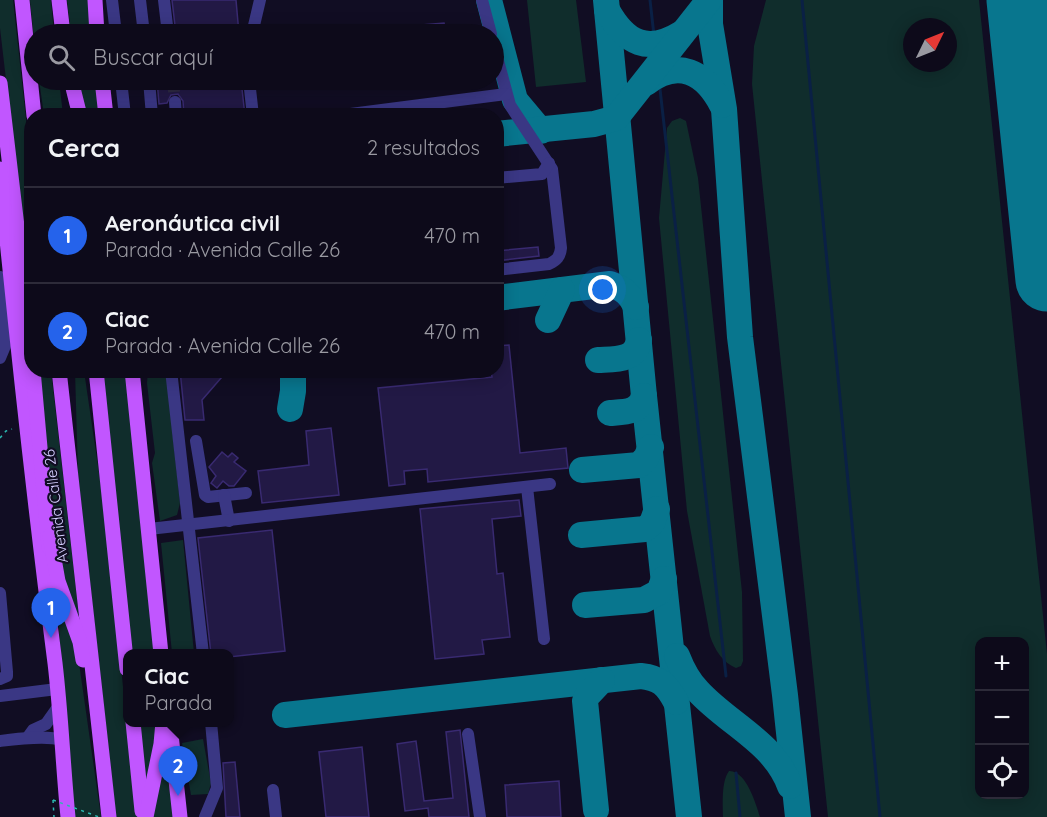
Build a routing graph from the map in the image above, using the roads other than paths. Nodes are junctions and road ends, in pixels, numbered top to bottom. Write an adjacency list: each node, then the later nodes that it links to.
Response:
1 (22, 0): 9 (main road)
2 (59, 0): 10 (main road)
3 (96, 0): 11 (main road)
4 (112, 0): 12 (lane)
5 (140, 0): 13 (lane)
6 (164, 0): 14 (lane)
7 (260, 0): 15 (lane)
8 (482, 0): 16 (lane)
9 (24, 24)
10 (62, 24)
11 (97, 24)
12 (115, 24)
13 (143, 24)
14 (167, 24)
15 (254, 24)
16 (488, 24)
17 (0, 83): 43 (main road)
18 (504, 86): 26 (lane)
19 (31, 90): 28 (main road)
20 (70, 90): 29 (main road)
21 (72, 90): 30 (main road)
22 (103, 90): 31 (main road)
23 (122, 90): 32 (lane)
24 (149, 90): 33 (lane)
25 (250, 90): 35 (lane)
26 (506, 94): 36 (lane); 37 (lane)
27 (175, 102): 34 (lane)
28 (33, 108)
29 (71, 108)
30 (78, 108)
31 (105, 108)
32 (124, 108)
33 (151, 108)
34 (175, 108)
35 (252, 108)
36 (397, 108)
37 (549, 163): 39 (lane); 41 (lane)
38 (0, 170): 40 (main road, Avenida Calle 26)
39 (504, 177)
40 (1, 199): 70 (main road, Avenida Calle 26)
41 (504, 269)
42 (0, 277): 44 (lane)
43 (24, 286)
44 (0, 358)
45 (34, 378): 61 (main road, Avenida Calle 26)
46 (60, 378): 53 (main road, Avenida Calle 26)
47 (63, 378): 53 (main road)
48 (90, 378): 56 (main road)
49 (97, 378): 56 (main road)
50 (133, 378): 54 (main road)
51 (139, 378): 54 (lane)
52 (172, 378): 63 (lane)
53 (61, 393): 83 (main road, Avenida Calle 26)
54 (135, 407): 64 (main road)
55 (196, 441): 60 (lane)
56 (106, 459): 67 (main road)
57 (550, 484): 58 (lane)
58 (527, 487): 62 (lane); 66 (lane)
59 (246, 493): 60 (lane)
60 (225, 495): 62 (lane)
61 (48, 521): 70 (main road, Avenida Calle 26); 83 (main road)
62 (229, 521): 63 (lane)
63 (187, 526): 64 (lane); 69 (lane)
64 (149, 529): 68 (main road)
65 (0, 595): 71 (lane)
66 (544, 639)
67 (125, 649)
68 (161, 649)
69 (202, 649)
70 (55, 664): 72 (main road, Avenida Calle 26)
71 (0, 679)
72 (57, 689): 73 (lane); 74 (main road, Avenida Calle 26)
73 (0, 696)
74 (58, 707): 80 (lane); 81 (main road, Avenida Calle 26)
75 (134, 727): 87 (main road)
76 (163, 727): 87 (main road)
77 (170, 727): 88 (main road)
78 (211, 727): 89 (lane)
79 (468, 734): 91 (lane)
80 (28, 737): 81 (lane); 82 (lane)
81 (61, 740): 85 (main road, Avenida Calle 26)
82 (0, 741)
83 (104, 769): 86 (main road, Avenida Calle 26)
84 (273, 790): 90 (lane)
85 (68, 817)
86 (110, 817)
87 (145, 817)
88 (180, 817)
89 (205, 817)
90 (276, 817)
91 (480, 817)

